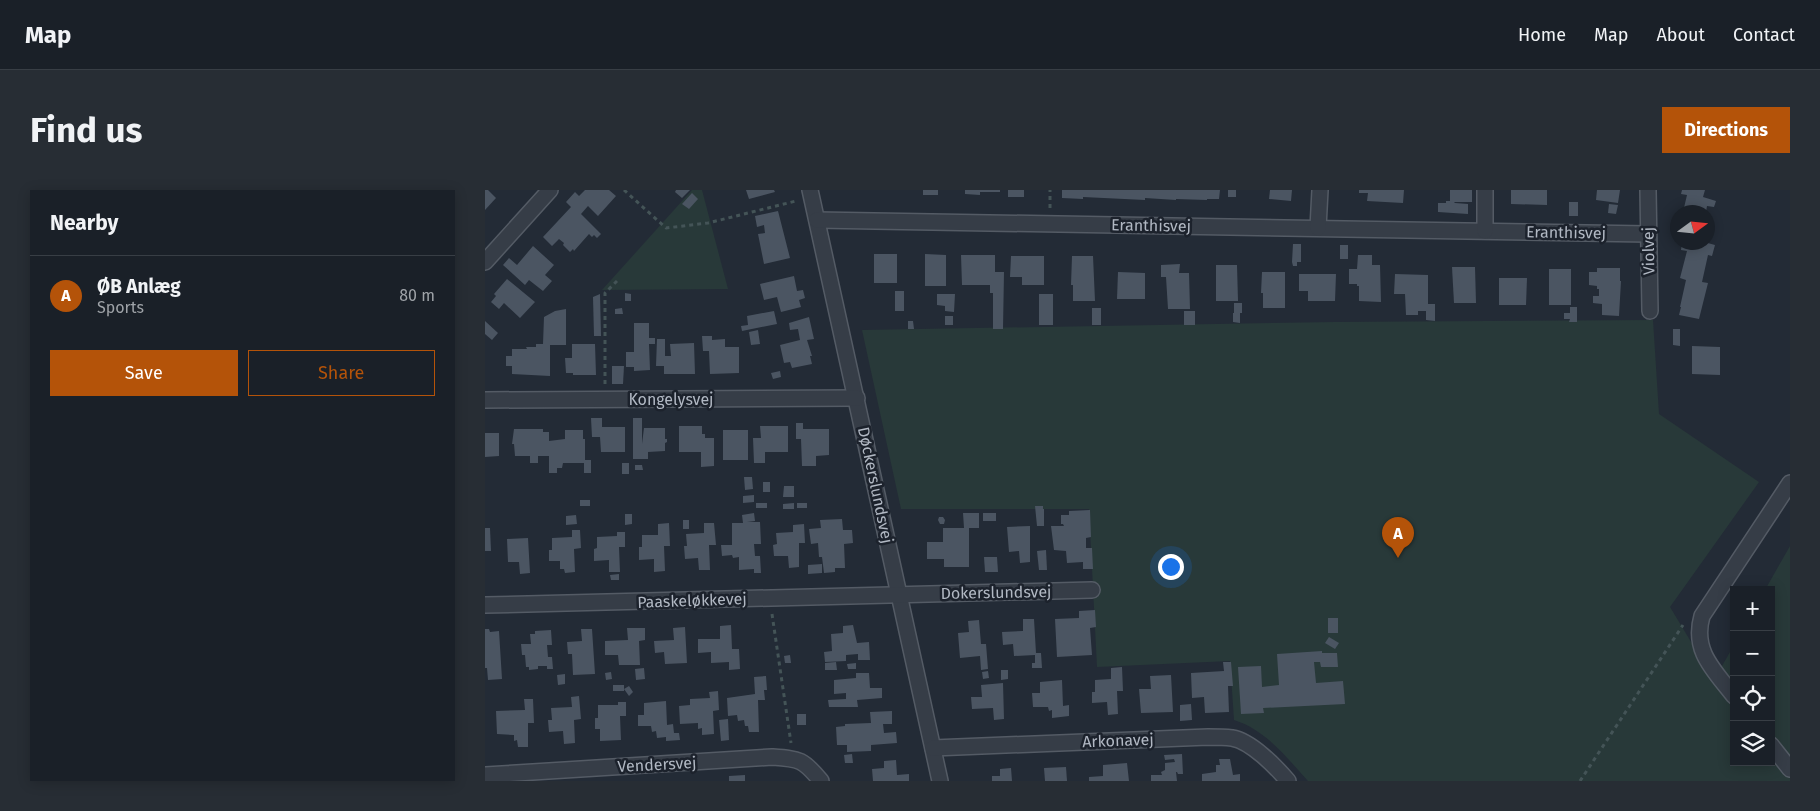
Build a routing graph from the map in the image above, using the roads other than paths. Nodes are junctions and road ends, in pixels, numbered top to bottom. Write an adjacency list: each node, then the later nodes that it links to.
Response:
1 (550, 190): 10 (street)
2 (1320, 190): 7 (street)
3 (1485, 190): 8 (street)
4 (1648, 190): 9 (street, Violvej)
5 (811, 194): 6 (street, Døckerslundsvej)
6 (817, 220): 7 (street, Eranthisvej); 12 (street, Døckerslundsvej)
7 (1318, 228): 8 (street, Eranthisvej)
8 (1485, 231): 9 (street, Eranthisvej)
9 (1647, 234): 11 (street, Violvej)
10 (485, 262)
11 (1650, 311)
12 (857, 398): 13 (street, Kongelysvej); 16 (street, Døckerslundsvej)
13 (485, 400)
14 (1790, 483): 18 (street)
15 (1093, 590): 16 (street, Dokerslundsvej)
16 (900, 594): 17 (street, Paaskeløkkevej); 19 (street, Døckerslundsvej)
17 (485, 605)
18 (1730, 691)
19 (933, 748): 24 (street, Døckerslundsvej); 25 (street, Arkonavej)
20 (1775, 750): 21 (street)
21 (1790, 769)
22 (485, 775): 23 (street, Vendersvej)
23 (821, 781)
24 (940, 781)
25 (1288, 781)

